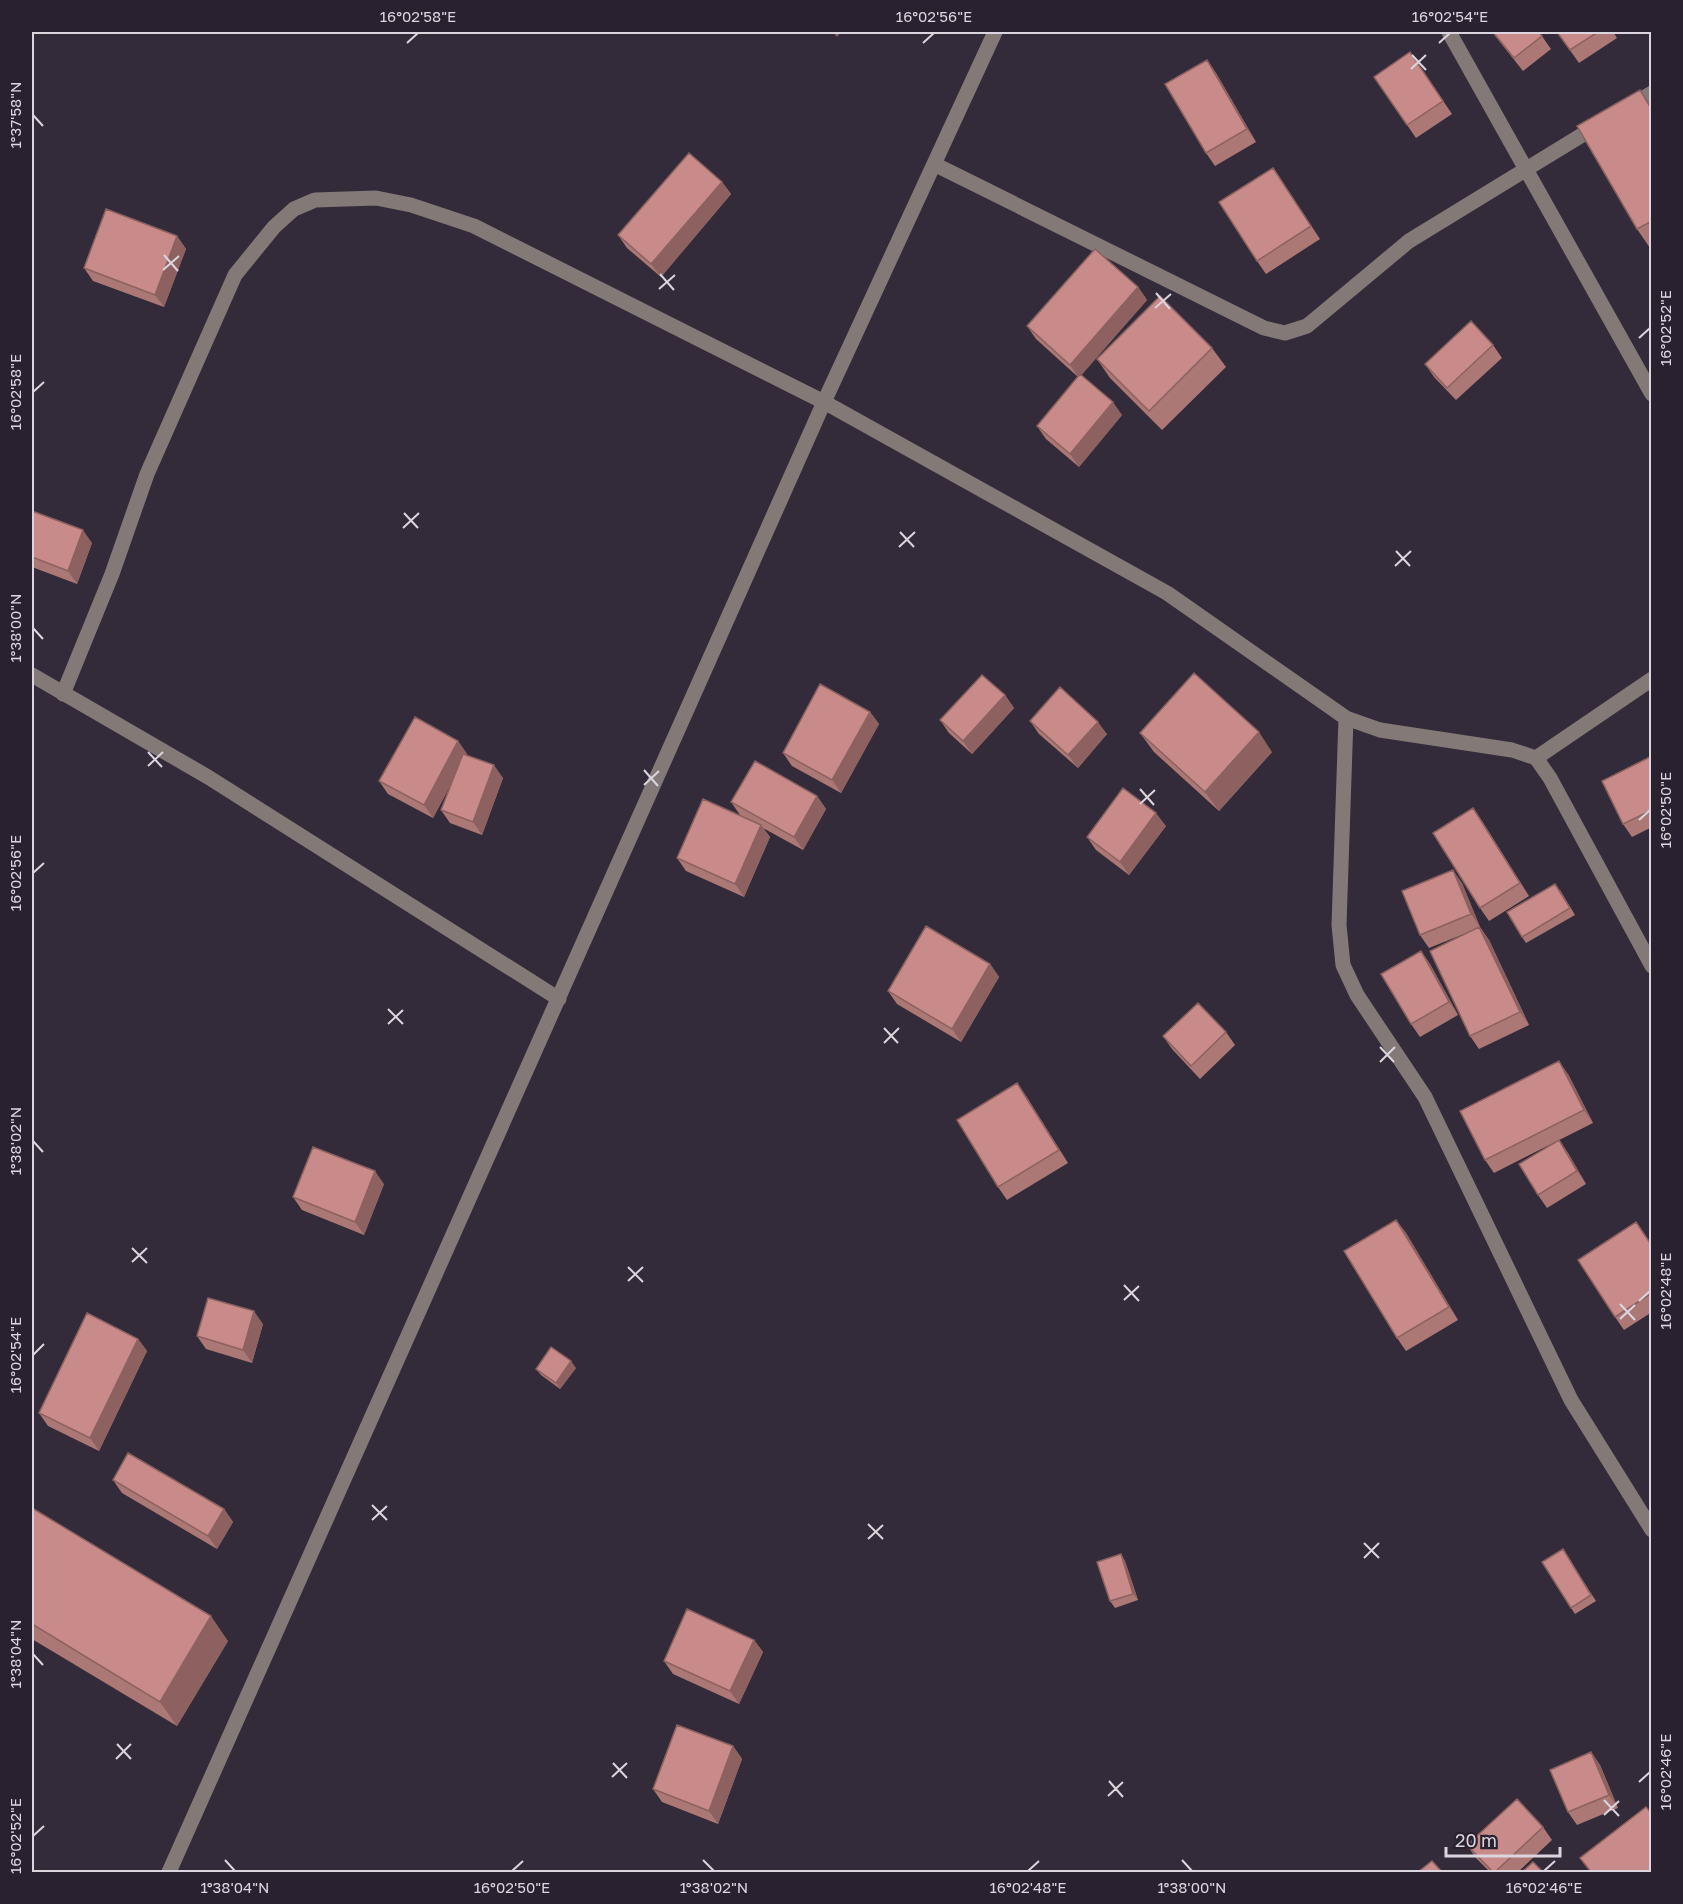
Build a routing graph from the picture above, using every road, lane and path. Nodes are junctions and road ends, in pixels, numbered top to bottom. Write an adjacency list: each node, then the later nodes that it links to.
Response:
1 (995, 32): 4 (street)
2 (1449, 32): 5 (street)
3 (1652, 93): 5 (street)
4 (934, 164): 5 (street); 7 (street)
5 (1524, 169): 6 (street)
6 (1652, 394)
7 (824, 402): 10 (street); 11 (street); 14 (street)
8 (32, 675): 10 (street)
9 (1652, 680): 12 (street)
10 (63, 694): 14 (street)
11 (1346, 718): 12 (street); 15 (street)
12 (1536, 758): 13 (street)
13 (1652, 966)
14 (559, 999): 16 (street)
15 (1652, 1530)
16 (169, 1872)

